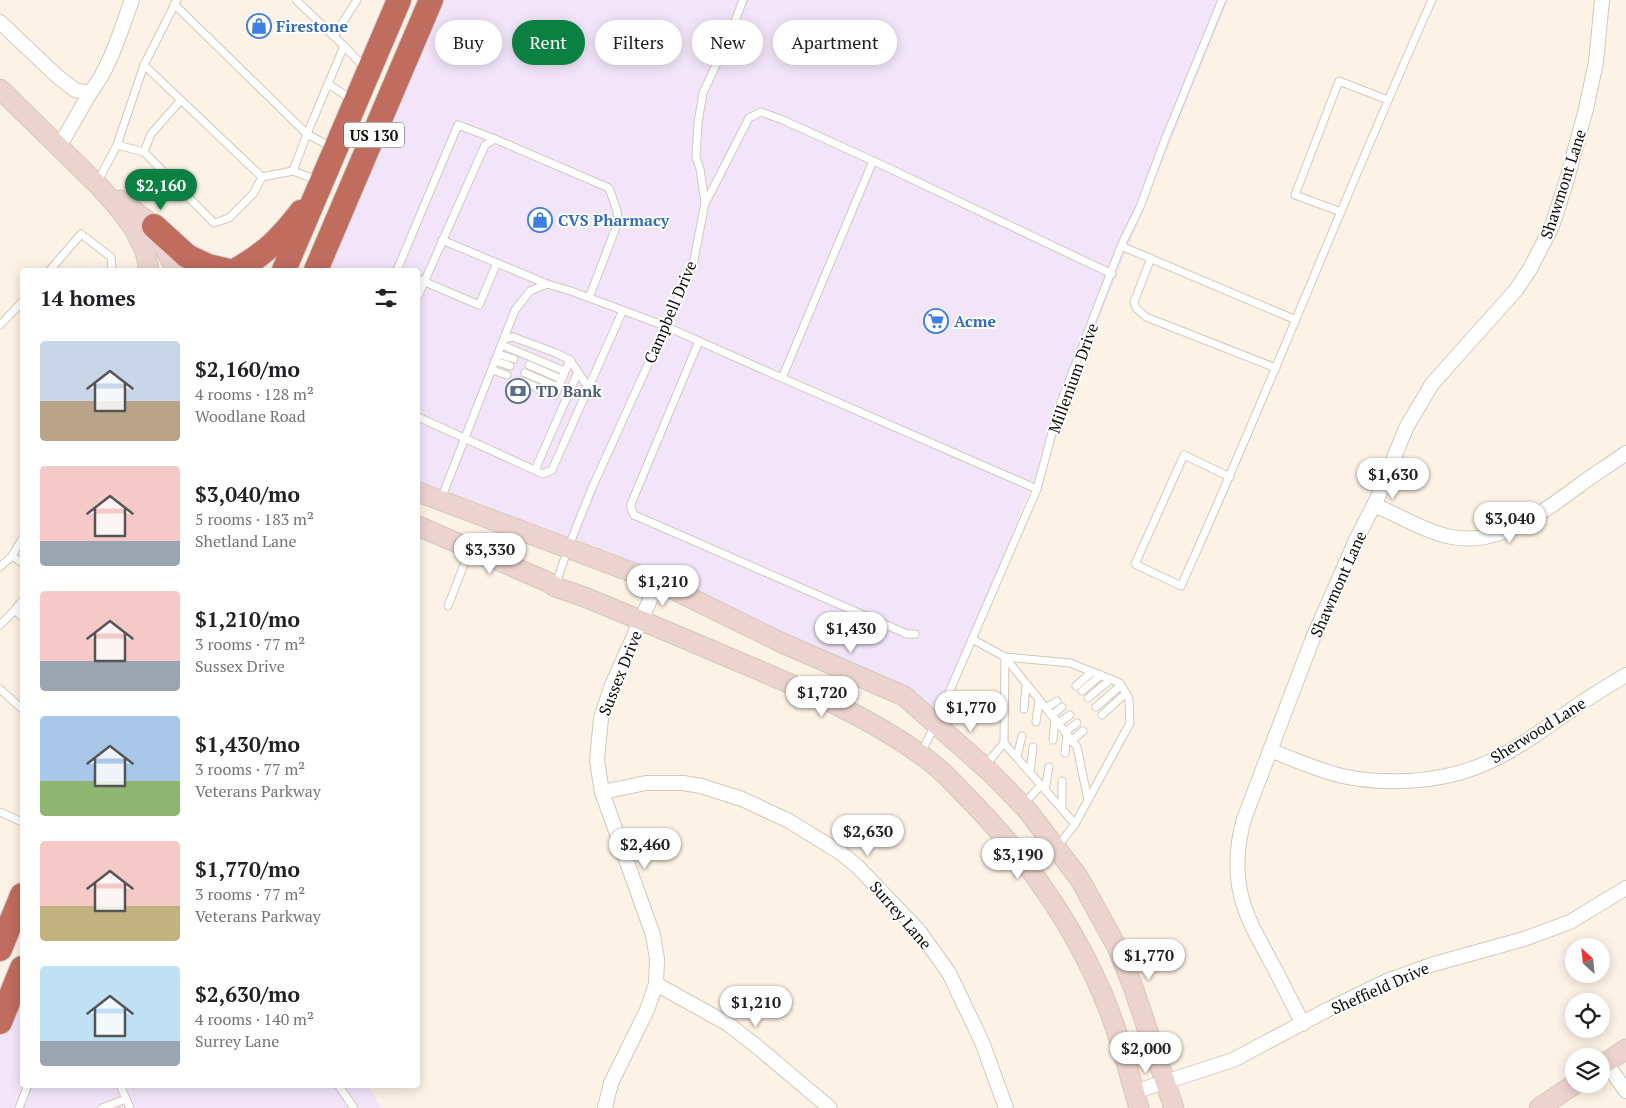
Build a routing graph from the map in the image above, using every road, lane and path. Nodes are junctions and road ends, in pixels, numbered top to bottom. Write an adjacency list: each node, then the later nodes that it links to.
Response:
1 (132, 0): 18 (street)
2 (296, 0): 12 (lane)
3 (357, 0): 12 (lane)
4 (431, 0): 47 (highway, US 130)
5 (743, 0): 33 (lane, Campbell Drive)
6 (1222, 0): 37 (lane, Millenium Drive)
7 (1432, 0): 20 (lane)
8 (1602, 0): 84 (street, Shawmont Lane)
9 (176, 2): 14 (lane); 22 (lane)
10 (395, 4): 15 (highway, US 130)
11 (0, 22): 18 (street)
12 (334, 36): 13 (lane)
13 (344, 46): 15 (lane); 16 (lane)
14 (144, 65): 19 (lane); 24 (lane)
15 (368, 72): 21 (highway, US 130)
16 (328, 84): 21 (lane); 22 (lane)
17 (0, 89): 25 (main road)
18 (90, 93): 25 (street)
19 (181, 100): 27 (lane); 30 (lane)
20 (1388, 100): 34 (lane); 34 (lane)
21 (356, 102): 26 (highway, US 130)
22 (308, 134): 26 (lane); 29 (lane)
23 (495, 139): 36 (lane); 48 (lane); 52 (lane)
24 (117, 145): 27 (lane); 32 (lane)
25 (59, 147): 32 (main road)
26 (336, 149): 31 (highway, US 130)
27 (144, 152): 30 (lane)
28 (873, 161): 33 (lane); 49 (lane); 71 (lane)
29 (293, 171): 30 (lane); 31 (lane)
30 (262, 177)
31 (322, 182): 45 (highway); 46 (highway, US 130)
32 (97, 184): 35 (main road); 42 (main road)
33 (705, 203): 57 (lane, Campbell Drive)
34 (1341, 212): 55 (lane)
35 (154, 226): 43 (main road); 44 (highway)
36 (442, 240): 39 (lane); 50 (lane)
37 (1121, 246): 38 (lane); 49 (lane, Millenium Drive)
38 (1151, 258): 55 (lane); 65 (lane)
39 (497, 264): 50 (lane); 51 (lane)
40 (52, 268): 41 (lane)
41 (112, 268)
42 (149, 268)
43 (173, 268)
44 (216, 268)
45 (239, 268)
46 (285, 268)
47 (317, 268)
48 (398, 268)
49 (1112, 274): 81 (lane, Millenium Drive)
50 (421, 280)
51 (546, 284): 52 (lane); 59 (lane)
52 (589, 298): 54 (lane)
53 (20, 304): 56 (lane)
54 (623, 310): 57 (lane); 74 (lane)
55 (1296, 320): 65 (lane)
56 (0, 325)
57 (665, 326): 58 (lane); 87 (lane, Campbell Drive)
58 (700, 341): 71 (lane); 100 (lane)
59 (503, 342): 60 (lane); 62 (lane); 67 (lane)
60 (497, 357): 61 (lane); 64 (lane); 66 (lane)
61 (514, 359)
62 (570, 360): 67 (lane); 68 (lane)
63 (529, 365): 72 (lane)
64 (510, 366)
65 (1276, 368): 80 (lane)
66 (492, 370): 70 (lane); 77 (lane)
67 (564, 370): 72 (lane)
68 (578, 372): 74 (lane); 79 (lane)
69 (525, 373): 75 (lane)
70 (507, 375)
71 (782, 378): 81 (lane)
72 (561, 379): 75 (lane)
73 (522, 381): 75 (lane)
74 (588, 387): 79 (lane)
75 (556, 391)
76 (420, 418): 77 (lane)
77 (466, 438): 79 (lane); 83 (lane)
78 (1626, 453): 84 (street)
79 (534, 470)
80 (1230, 477): 80 (lane)
81 (1037, 489): 101 (lane, Millenium Drive)
82 (420, 493): 83 (main road)
83 (441, 501): 87 (main road)
84 (1374, 505): 129 (street, Shawmont Lane)
85 (420, 527): 88 (main road)
86 (20, 542): 89 (lane)
87 (568, 548): 92 (main road); 93 (lane, Campbell Drive)
88 (470, 549): 93 (main road); 95 (lane)
89 (12, 556): 90 (lane); 91 (lane)
90 (20, 562)
91 (0, 567)
92 (658, 582): 98 (street, Sussex Drive); 122 (main road)
93 (555, 587): 98 (main road)
94 (20, 603): 96 (lane)
95 (448, 606)
96 (15, 610): 97 (lane); 99 (lane)
97 (20, 615)
98 (641, 621): 131 (main road); 138 (street, Sussex Drive)
99 (0, 625)
100 (915, 634)
101 (972, 639): 102 (lane); 122 (lane, Millenium Drive)
102 (1004, 657): 103 (lane); 107 (lane); 127 (lane)
103 (1092, 672): 104 (lane); 104 (lane)
104 (1100, 675): 106 (lane)
105 (1626, 675): 129 (street, Sherwood Lane)
106 (1111, 679): 108 (lane); 111 (lane)
107 (1026, 684): 112 (lane); 116 (lane)
108 (1121, 685): 110 (lane); 114 (lane)
109 (0, 688): 113 (lane)
110 (1128, 696): 118 (lane); 139 (lane)
111 (1088, 698)
112 (1039, 700): 115 (lane); 120 (lane)
113 (20, 707)
114 (1096, 707)
115 (1046, 708): 119 (lane); 119 (lane)
116 (1024, 709)
117 (1070, 715): 119 (lane)
118 (1102, 715)
119 (1055, 719): 125 (lane); 126 (lane)
120 (1036, 722)
121 (1077, 723): 125 (lane)
122 (935, 725): 131 (lane, Millenium Drive); 133 (main road)
123 (1084, 731): 125 (lane)
124 (1022, 736): 132 (lane)
125 (1068, 736): 130 (lane); 139 (lane)
126 (1053, 740)
127 (1004, 743): 132 (lane); 133 (lane)
128 (1033, 747): 135 (lane)
129 (1270, 750): 152 (street, Shawmont Lane)
130 (1065, 753)
131 (920, 754): 163 (main road)
132 (1017, 757): 135 (lane)
133 (984, 767): 140 (main road)
134 (1049, 767): 137 (lane)
135 (1030, 772): 137 (lane)
136 (1062, 781): 141 (lane)
137 (1043, 787): 140 (lane); 141 (lane)
138 (602, 792): 150 (street, Sussex Drive); 170 (street, Surrey Lane)
139 (1088, 800): 144 (lane)
140 (1022, 806): 145 (main road)
141 (1062, 809): 144 (lane)
142 (0, 812): 143 (lane)
143 (20, 821)
144 (1075, 824): 145 (lane)
145 (1056, 848): 156 (main road)
146 (1626, 888): 152 (street, Sheffield Drive)
147 (20, 899): 148 (highway)
148 (3, 935)
149 (20, 974): 151 (highway)
150 (656, 984): 168 (street, Sussex Drive); 169 (street)
151 (6, 1013)
152 (1303, 1024): 156 (street, Sheffield Drive)
153 (1626, 1049): 154 (main road)
154 (1610, 1060)
155 (1610, 1071): 161 (street)
156 (1165, 1083): 163 (street, Sheffield Drive); 171 (main road)
157 (27, 1088): 164 (lane)
158 (121, 1088): 162 (lane)
159 (340, 1088): 167 (lane)
160 (1565, 1091): 172 (main road)
161 (1626, 1091)
162 (126, 1099): 165 (lane); 166 (lane)
163 (1137, 1100)
164 (19, 1108)
165 (102, 1108)
166 (130, 1108)
167 (354, 1108)
168 (605, 1108)
169 (830, 1108)
170 (1006, 1108)
171 (1174, 1108)
172 (1539, 1108)

